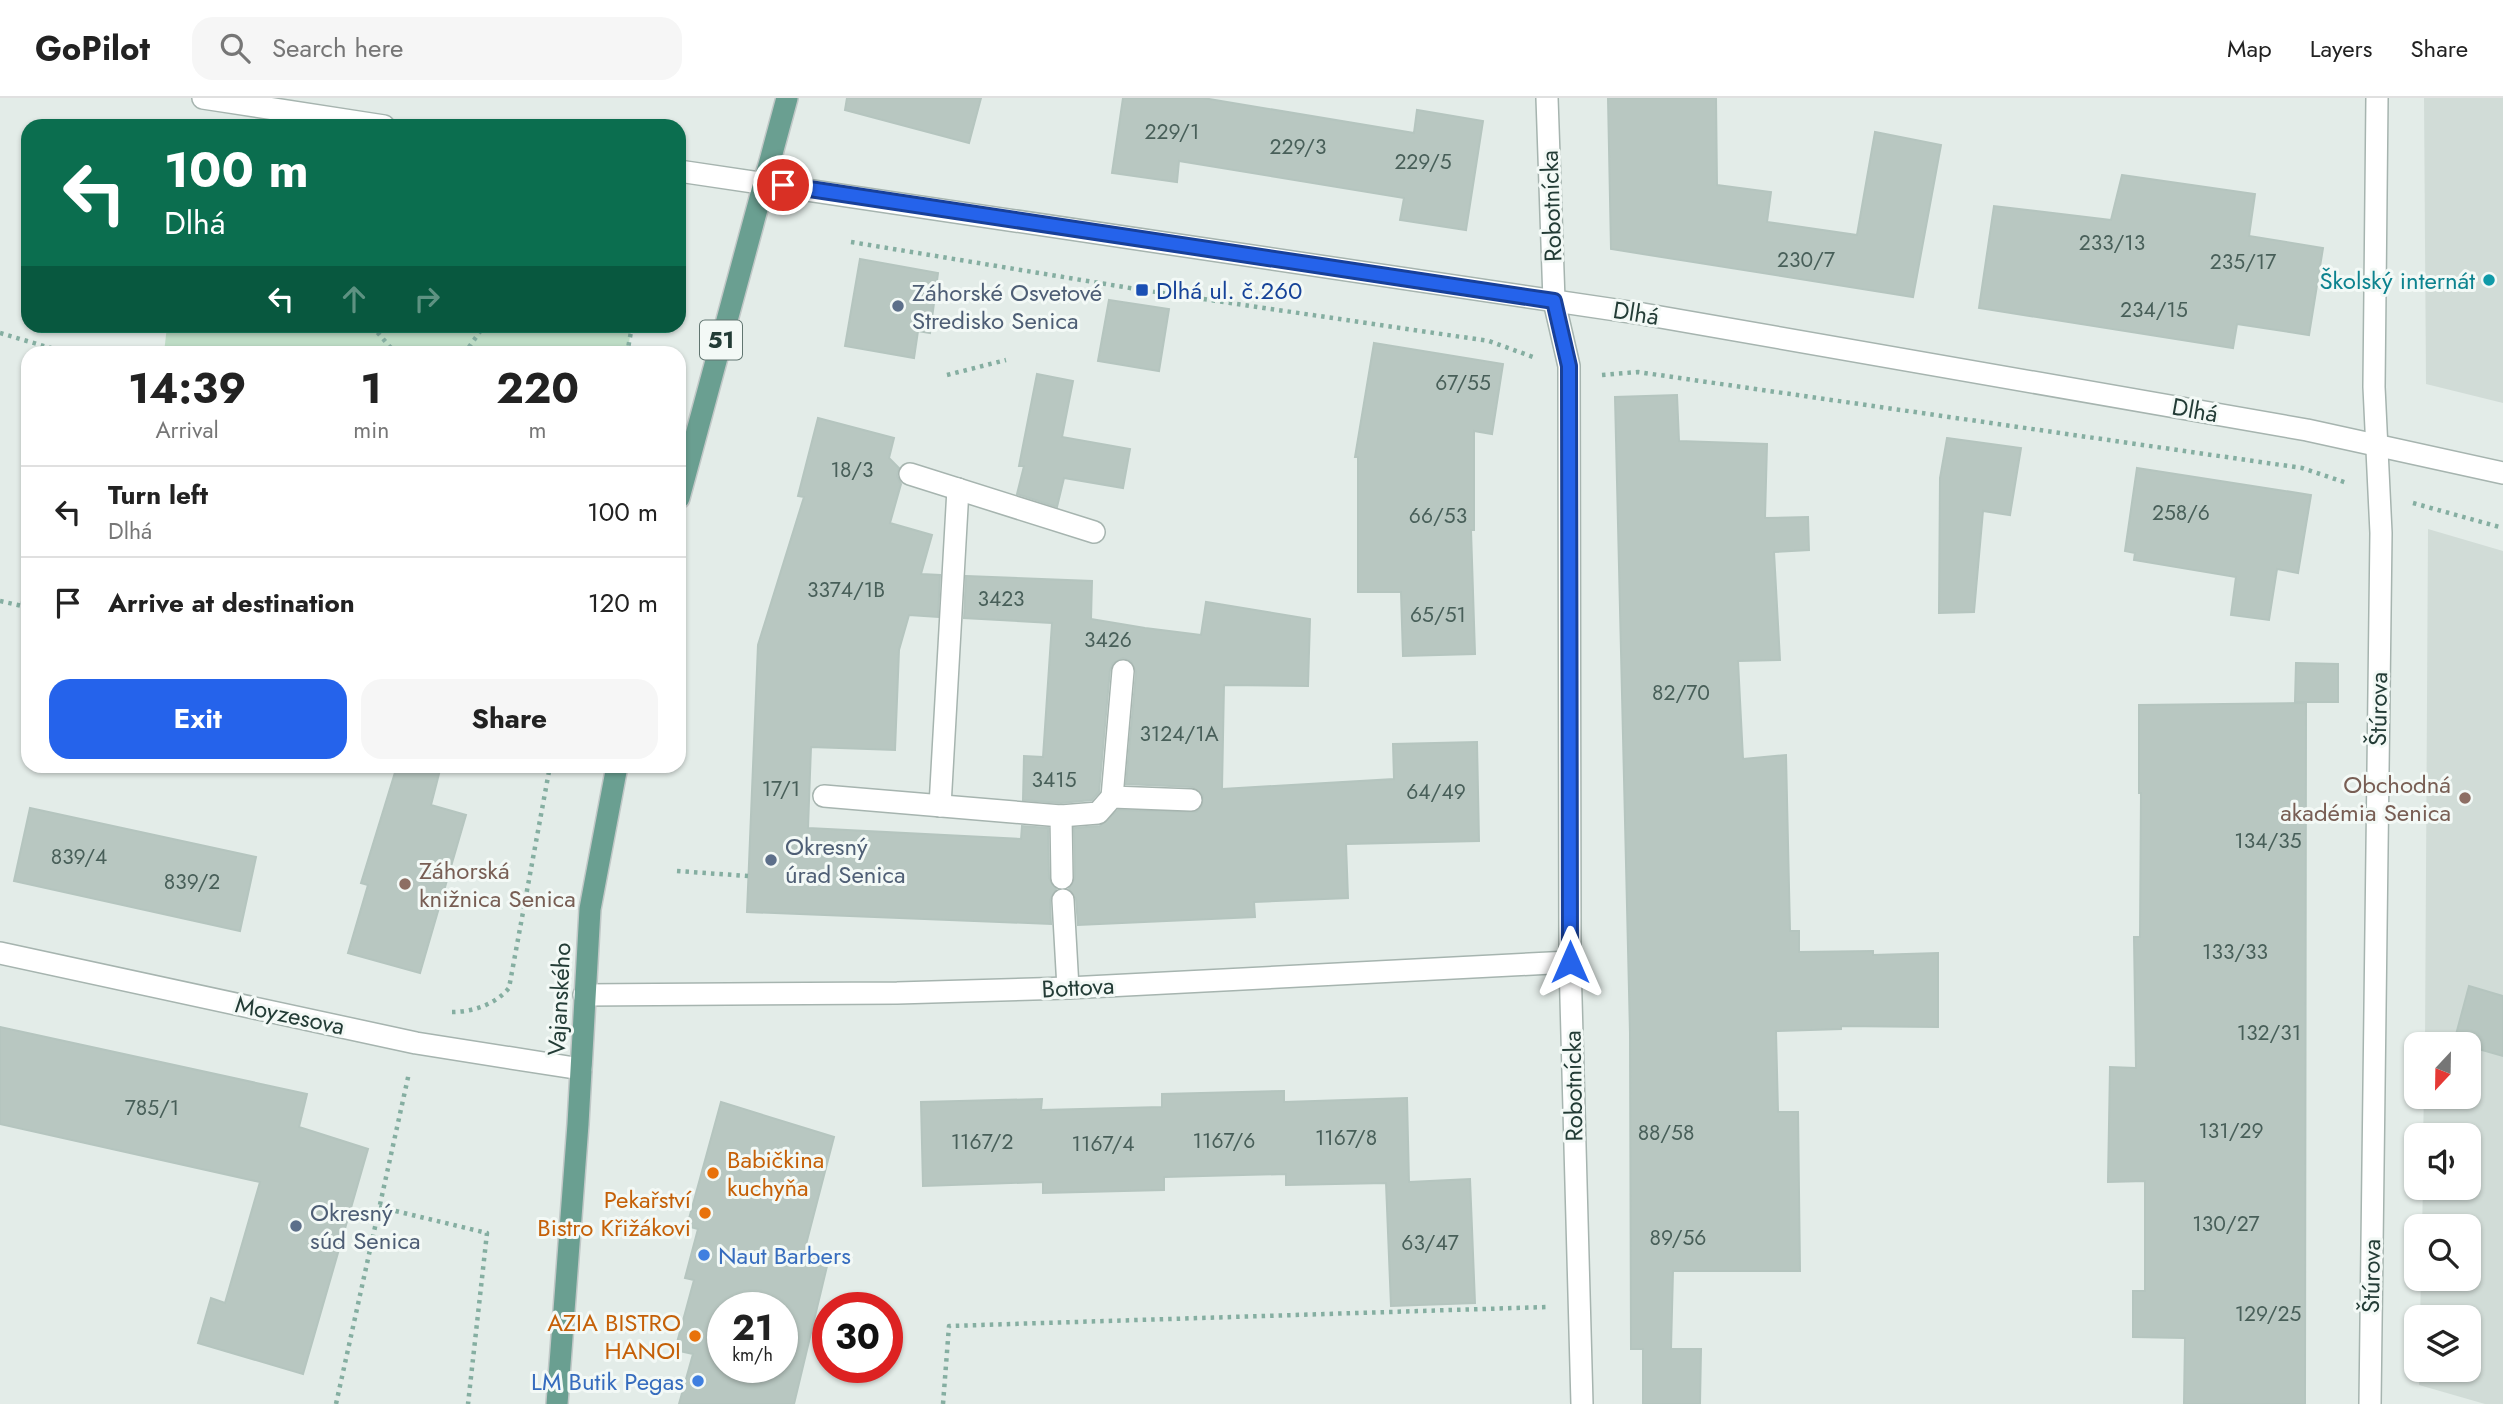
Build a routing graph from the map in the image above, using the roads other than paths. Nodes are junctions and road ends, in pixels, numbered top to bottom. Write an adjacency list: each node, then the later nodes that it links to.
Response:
1 (203, 98): 5 (street)
2 (787, 98): 7 (main road, 51)
3 (1547, 98): 8 (street, Robotnícka)
4 (2377, 98): 9 (street, Štúrova)
5 (339, 119)
6 (686, 172): 7 (street, Dlhá)
7 (764, 183): 8 (street, Dlhá); 10 (main road, 51)
8 (1554, 301): 9 (street, Dlhá); 25 (street, Robotnícka)
9 (2375, 443): 11 (street, Dlhá); 29 (street, Štúrova)
10 (686, 472)
11 (2503, 473)
12 (910, 474): 13 (street)
13 (958, 489): 14 (street); 20 (street)
14 (1094, 532)
15 (1124, 671): 18 (street)
16 (616, 773): 27 (main road, Vajanského)
17 (824, 796): 20 (street)
18 (1112, 797): 19 (street); 21 (street)
19 (1191, 800)
20 (940, 806): 21 (street)
21 (1061, 816): 22 (street)
22 (1062, 877)
23 (1063, 900): 26 (street)
24 (0, 953): 28 (street, Moyzesova)
25 (1570, 962): 26 (street, Bottova); 31 (street, Robotnícka)
26 (1068, 988): 27 (street, Bottova)
27 (584, 995): 28 (main road, Vajanského)
28 (581, 1069): 30 (main road, Vajanského)
29 (2370, 1401): 32 (street)
30 (557, 1404)
31 (1582, 1404)
32 (2390, 1404)

